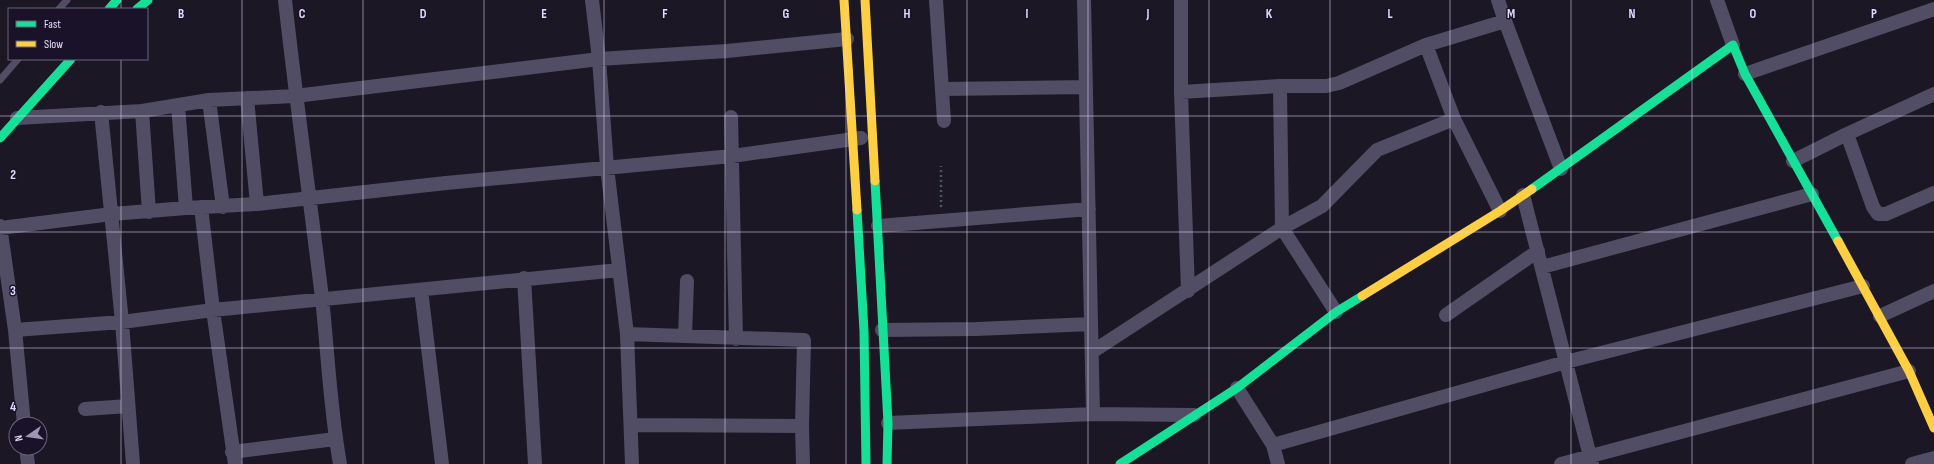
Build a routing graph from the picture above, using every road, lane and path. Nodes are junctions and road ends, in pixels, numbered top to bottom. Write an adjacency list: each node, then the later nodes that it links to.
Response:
1 (67, 0): 13 (lane)
2 (117, 0): 14 (street)
3 (148, 0): 15 (street)
4 (285, 0): 31 (street)
5 (592, 0): 21 (street)
6 (844, 0): 18 (street)
7 (865, 0): 42 (street)
8 (936, 0): 28 (street)
9 (1084, 0): 27 (street)
10 (1181, 0): 29 (street)
11 (1498, 0): 17 (street)
12 (1722, 1): 20 (street)
13 (60, 8)
14 (110, 8)
15 (138, 8)
16 (1934, 9): 24 (street)
17 (1505, 21): 19 (street); 49 (street)
18 (847, 39): 21 (street); 44 (street)
19 (1426, 45): 26 (street); 39 (street)
20 (1733, 45): 24 (street); 49 (street)
21 (599, 59): 31 (street); 48 (street)
22 (17, 60): 25 (lane)
23 (70, 60): 38 (street)
24 (1745, 74): 46 (street)
25 (0, 80)
26 (1280, 86): 29 (street); 65 (street)
27 (1086, 87): 28 (street); 58 (street)
28 (942, 90): 40 (street)
29 (1181, 92): 73 (street)
30 (1934, 94): 41 (street)
31 (295, 96): 32 (street); 53 (street)
32 (248, 98): 33 (street); 54 (street)
33 (209, 100): 34 (street); 55 (street)
34 (178, 105): 35 (street); 56 (street)
35 (142, 111): 36 (street); 60 (street)
36 (101, 112): 38 (street); 61 (street)
37 (731, 116): 45 (street)
38 (17, 118): 43 (street)
39 (1454, 119): 59 (street); 65 (street)
40 (944, 121)
41 (1847, 134): 46 (street); 50 (street)
42 (873, 137): 44 (street); 63 (street)
43 (0, 138)
44 (853, 139): 45 (street); 112 (street)
45 (732, 156): 48 (street); 87 (street)
46 (1794, 161): 51 (street)
47 (941, 166): 62 (path)
48 (607, 167): 53 (street); 68 (street)
49 (1561, 169): 52 (street)
50 (1934, 193)
51 (1812, 194): 67 (street); 71 (street)
52 (1523, 195): 59 (street); 66 (street)
53 (309, 198): 54 (street); 76 (street)
54 (258, 204): 55 (street)
55 (223, 207): 57 (street)
56 (186, 208): 57 (street); 60 (street)
57 (201, 208): 77 (street)
58 (1089, 209): 62 (street); 82 (street)
59 (1500, 211): 78 (street)
60 (149, 212): 61 (street)
61 (112, 214): 64 (street); 81 (street)
62 (941, 220): 63 (street)
63 (878, 226): 84 (street)
64 (0, 227): 75 (street)
65 (1282, 228): 73 (street); 78 (street)
66 (1538, 251): 67 (street); 79 (street)
67 (1542, 267): 89 (street)
68 (619, 270): 69 (street); 85 (street)
69 (524, 278): 72 (street); 109 (street)
70 (687, 281): 86 (street)
71 (1863, 286): 80 (street); 89 (street)
72 (421, 290): 76 (street); 108 (street)
73 (1188, 291): 88 (street)
74 (1934, 292): 80 (street)
75 (5, 296): 83 (street)
76 (322, 300): 77 (street); 101 (street)
77 (213, 310): 81 (street); 103 (street)
78 (1336, 312): 91 (street)
79 (1446, 314)
80 (1880, 316): 90 (street)
81 (122, 322): 83 (street); 92 (street)
82 (1091, 324): 84 (street); 88 (street)
83 (15, 330): 96 (street)
84 (882, 330): 97 (street)
85 (627, 334): 86 (street); 98 (street)
86 (685, 336): 87 (street)
87 (736, 339): 99 (street)
88 (1092, 352): 94 (street)
89 (1566, 362): 102 (street); 105 (street)
90 (1909, 371): 100 (street); 105 (street)
91 (1237, 388): 95 (street); 102 (street)
92 (128, 406): 93 (street); 106 (street)
93 (85, 409)
94 (1093, 414): 95 (street); 97 (street)
95 (1194, 415): 114 (street)
96 (23, 416)
97 (888, 423): 113 (street)
98 (631, 425): 99 (street); 110 (street)
99 (802, 426): 111 (street)
100 (1934, 428)
101 (335, 439): 103 (street); 107 (street)
102 (1273, 445): 115 (street)
103 (234, 458)
104 (1934, 458): 117 (street)
105 (1591, 460): 116 (street)
106 (133, 464)
107 (340, 464)
108 (442, 464)
109 (535, 464)
110 (632, 464)
111 (803, 464)
112 (866, 464)
113 (887, 464)
114 (1120, 464)
115 (1278, 464)
116 (1562, 464)
117 (1912, 464)

